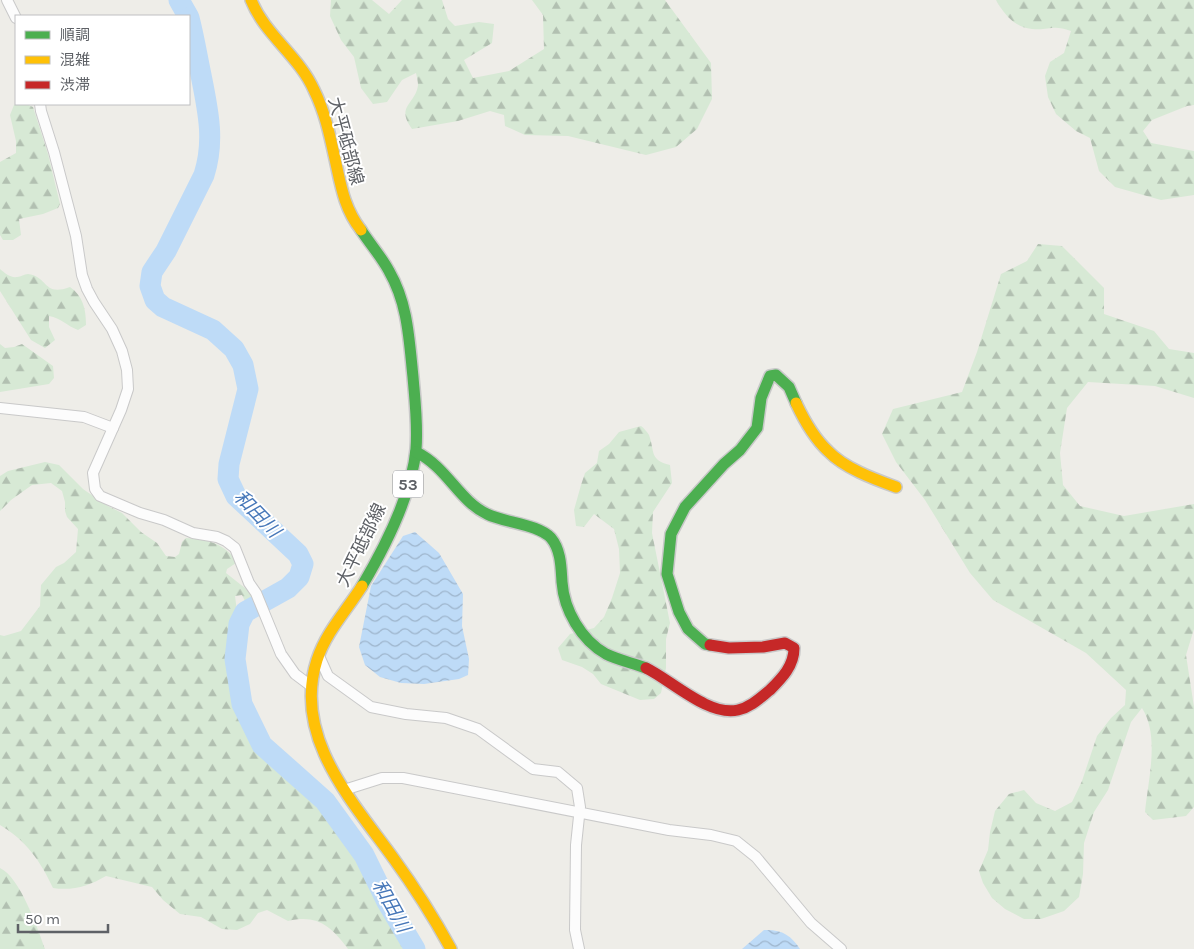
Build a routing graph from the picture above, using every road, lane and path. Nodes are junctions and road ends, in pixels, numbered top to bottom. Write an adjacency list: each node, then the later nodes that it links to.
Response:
1 (7, 0): 3 (street)
2 (251, 0): 7 (street, 大平砥部線 / 53)
3 (15, 16)
4 (40, 105): 6 (street)
5 (0, 408): 6 (street)
6 (113, 428): 10 (street)
7 (416, 452): 8 (street); 9 (street, 大平砥部線 / 53)
8 (896, 487)
9 (318, 656): 10 (street, 大平砥部線 / 53); 12 (street)
10 (311, 686): 11 (street, 大平砥部線 / 53)
11 (344, 790): 12 (street); 13 (street, 大平砥部線 / 53)
12 (579, 813): 14 (street); 15 (street)
13 (451, 949)
14 (579, 949)
15 (841, 949)

